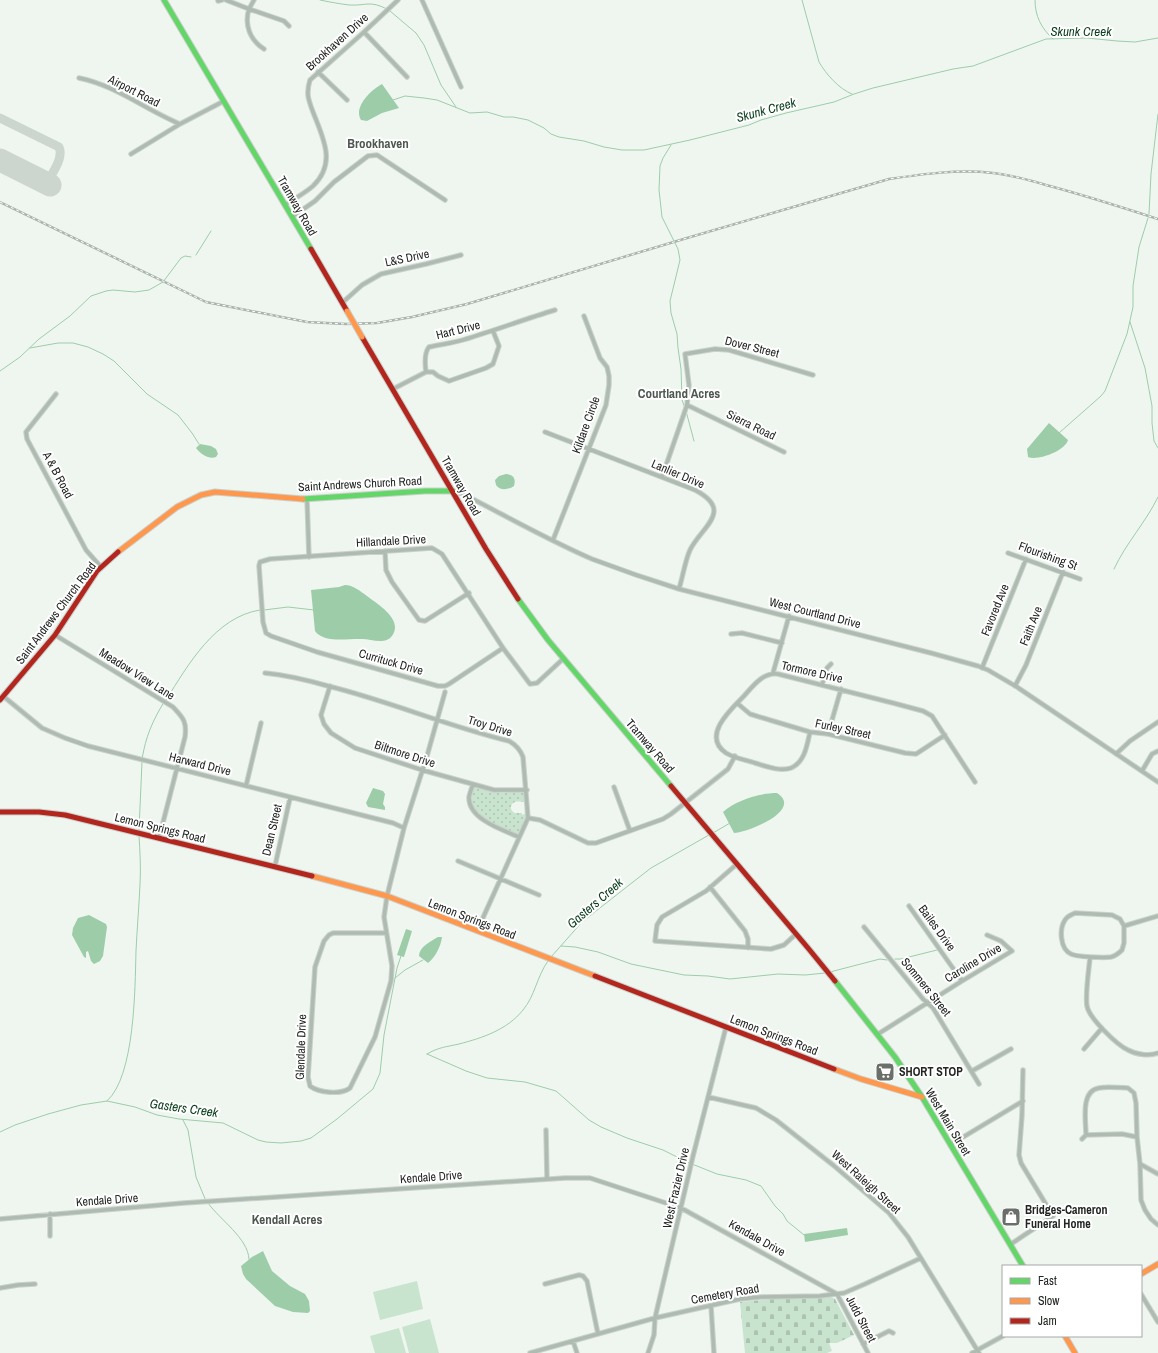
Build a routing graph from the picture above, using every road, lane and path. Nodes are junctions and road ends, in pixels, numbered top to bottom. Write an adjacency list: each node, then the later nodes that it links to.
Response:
1 (164, 0): 14 (main road, Tramway Road)
2 (226, 0): 6 (street)
3 (254, 0): 6 (street)
4 (398, 0): 8 (street, Brookhaven Drive)
5 (422, 0): 13 (street)
6 (249, 9): 7 (street); 9 (street)
7 (289, 26)
8 (364, 32): 10 (street, Brookhaven Drive); 11 (street)
9 (264, 49)
10 (318, 72): 15 (street); 19 (street, Brookhaven Drive)
11 (407, 77)
12 (79, 78): 16 (street, Airport Road)
13 (461, 87)
14 (224, 100): 16 (street); 19 (main road, Tramway Road)
15 (347, 100)
16 (180, 124): 17 (street)
17 (131, 154)
18 (445, 200): 20 (street)
19 (285, 204): 20 (main road, Tramway Road)
20 (292, 217): 22 (main road, Tramway Road)
21 (461, 255): 22 (street, L&S Drive)
22 (342, 303): 28 (main road, Tramway Road, bridge)
23 (555, 310): 25 (street, Hart Drive)
24 (584, 316): 32 (street, Kildare Circle)
25 (493, 331): 26 (street, Hart Drive); 26 (street, Hart Drive)
26 (426, 372): 28 (street)
27 (813, 375): 30 (street, Dover Street)
28 (393, 389): 35 (main road, Tramway Road)
29 (56, 394): 42 (street, A & B Road)
30 (687, 405): 33 (street, Sierra Road); 34 (street)
31 (545, 432): 32 (street, Lanlier Drive)
32 (588, 449): 34 (street, Lanlier Drive); 37 (street, Kildare Circle)
33 (784, 452)
34 (662, 477): 45 (street, Lanlier Drive)
35 (453, 491): 36 (main road, Saint Andrews Church Road); 37 (street, West Courtland Drive); 53 (main road, Tramway Road)
36 (307, 498): 40 (street); 42 (main road, Saint Andrews Church Road)
37 (553, 540): 45 (street, West Courtland Drive)
38 (385, 551): 40 (street, Hillandale Drive); 46 (street, Hillandale Drive); 46 (street)
39 (1008, 553): 41 (street, Flourishing St)
40 (309, 557): 48 (street, Hillandale Drive)
41 (1026, 559): 43 (street, Flourishing St); 55 (street, Favored Ave)
42 (101, 567): 50 (main road, Saint Andrews Church Road)
43 (1063, 572): 44 (street, Flourishing St); 60 (street, Faith Ave)
44 (1080, 579)
45 (679, 589): 47 (street, West Courtland Drive)
46 (468, 593): 52 (street, Hillandale Drive)
47 (789, 616): 51 (street); 55 (street, West Courtland Drive)
48 (266, 633): 52 (street, Currituck Drive)
49 (731, 634): 51 (street)
50 (55, 635): 63 (main road, Saint Andrews Church Road); 74 (street, Meadow View Lane)
51 (782, 643): 57 (street)
52 (503, 648): 53 (street, Hillandale Drive)
53 (564, 658): 84 (main road, Tramway Road)
54 (831, 664): 58 (street)
55 (982, 668): 60 (street, West Courtland Drive)
56 (265, 673): 59 (street, Troy Drive)
57 (773, 673): 58 (street, Tormore Drive); 64 (street, Tormore Drive)
58 (822, 685): 61 (street, Tormore Drive)
59 (330, 686): 65 (street, Troy Drive); 75 (street, Biltmore Drive)
60 (1015, 686): 72 (street, West Courtland Drive)
61 (841, 690): 69 (street); 70 (street, Tormore Drive)
62 (444, 692): 65 (street, Glendale Drive)
63 (2, 698): 74 (street, Harward Drive)
64 (737, 703): 68 (street, Furley Street); 73 (street, Tormore Drive)
65 (438, 720): 75 (street, Glendale Drive); 82 (street, Troy Drive)
66 (1158, 722): 72 (street)
67 (261, 723): 80 (street)
68 (810, 732): 69 (street, Furley Street); 73 (street, Tormore Drive)
69 (828, 734): 70 (street, Furley Street)
70 (945, 735): 77 (street, Tormore Drive)
71 (1158, 751): 76 (street)
72 (1116, 754): 76 (street, West Courtland Drive)
73 (735, 756): 84 (street)
74 (176, 768): 80 (street, Harward Drive); 89 (street, Meadow View Lane)
75 (422, 770): 79 (street, Biltmore Drive); 87 (street, Glendale Drive)
76 (1142, 771): 78 (street, West Courtland Drive)
77 (975, 782)
78 (1158, 782)
79 (473, 785): 82 (street, Biltmore Drive); 90 (street)
80 (246, 786): 83 (street, Harward Drive)
81 (614, 787): 88 (street)
82 (526, 790): 86 (street, Troy Drive)
83 (290, 798): 87 (street, Harward Drive); 93 (street, Dean Street)
84 (685, 802): 88 (street); 92 (main road, Tramway Road)
85 (0, 812): 89 (main road, Lemon Springs Road)
86 (528, 818): 88 (street); 90 (street, Troy Drive)
87 (404, 828): 97 (street, Glendale Drive)
88 (630, 831)
89 (159, 838): 93 (main road, Lemon Springs Road)
90 (519, 838): 94 (street, Troy Drive)
91 (458, 861): 94 (street)
92 (737, 864): 95 (street); 104 (main road, Tramway Road)
93 (274, 866): 97 (main road, Lemon Springs Road)
94 (500, 879): 96 (street); 102 (street, Troy Drive)
95 (710, 887): 107 (street); 107 (street)
96 (539, 895)
97 (387, 896): 102 (main road, Lemon Springs Road); 103 (street, Glendale Drive)
98 (909, 906): 109 (street, Bailes Drive)
99 (1158, 916): 100 (street)
100 (1124, 926): 108 (street); 108 (street)
101 (864, 927): 110 (street, Sommers Street)
102 (477, 931): 111 (main road, Lemon Springs Road)
103 (386, 933): 103 (street, Glendale Drive)
104 (796, 934): 106 (main road, Tramway Road); 107 (street)
105 (987, 935): 109 (street, Caroline Drive)
106 (800, 940): 113 (main road, West Main Street)
107 (748, 948)
108 (1090, 957): 112 (street)
109 (962, 981): 110 (street, Caroline Drive)
110 (927, 1003): 113 (street, Caroline Drive); 118 (street, Sommers Street)
111 (726, 1027): 120 (street, West Frazier Drive); 121 (main road, Lemon Springs Road)
112 (1102, 1028): 115 (street); 116 (street)
113 (878, 1034): 121 (main road, West Main Street)
114 (1011, 1049): 118 (street)
115 (1084, 1049)
116 (1158, 1053)
117 (1023, 1070): 122 (street)
118 (972, 1071): 119 (street, Sommers Street)
119 (979, 1084)
120 (708, 1097): 131 (street, West Frazier Drive); 137 (street, West Raleigh Street)
121 (922, 1097): 127 (main road, West Main Street)
122 (1023, 1100): 127 (street); 136 (street)
123 (546, 1130): 130 (street)
124 (1086, 1135): 125 (street); 125 (street); 126 (street)
125 (1136, 1137): 128 (street)
126 (1082, 1139)
127 (950, 1145): 136 (main road, West Main Street)
128 (1140, 1164): 129 (street); 134 (street)
129 (1158, 1174)
130 (547, 1179): 131 (street, Kendale Drive); 132 (street, Kendale Drive)
131 (681, 1208): 144 (street, Kendale Drive); 147 (street, West Frazier Drive)
132 (50, 1214): 133 (street, Kendale Drive); 135 (street)
133 (0, 1219)
134 (1158, 1225)
135 (50, 1236)
136 (1010, 1244): 139 (main road, West Main Street)
137 (921, 1258): 144 (street, Cemetery Road); 155 (street, West Raleigh Street)
138 (1158, 1264): 140 (main road)
139 (1023, 1265)
140 (1142, 1273)
141 (35, 1284): 143 (street)
142 (545, 1284): 150 (street)
143 (0, 1288)
144 (837, 1294): 146 (street, Cemetery Road); 154 (street, Judd Street)
145 (1142, 1296): 148 (street)
146 (711, 1306): 147 (street, Cemetery Road); 159 (street)
147 (655, 1318): 150 (street, Cemetery Road); 158 (street, West Frazier Drive)
148 (1158, 1322)
149 (893, 1333): 154 (street)
150 (598, 1334): 153 (street, Cemetery Road)
151 (1002, 1337): 155 (street)
152 (1066, 1337): 162 (main road)
153 (573, 1341): 156 (street, Cemetery Road); 157 (street)
154 (863, 1344): 160 (street, Judd Street)
155 (978, 1352): 161 (street)
156 (530, 1353)
157 (577, 1353)
158 (648, 1353)
159 (714, 1353)
160 (868, 1353)
161 (972, 1353)
162 (1075, 1353)

